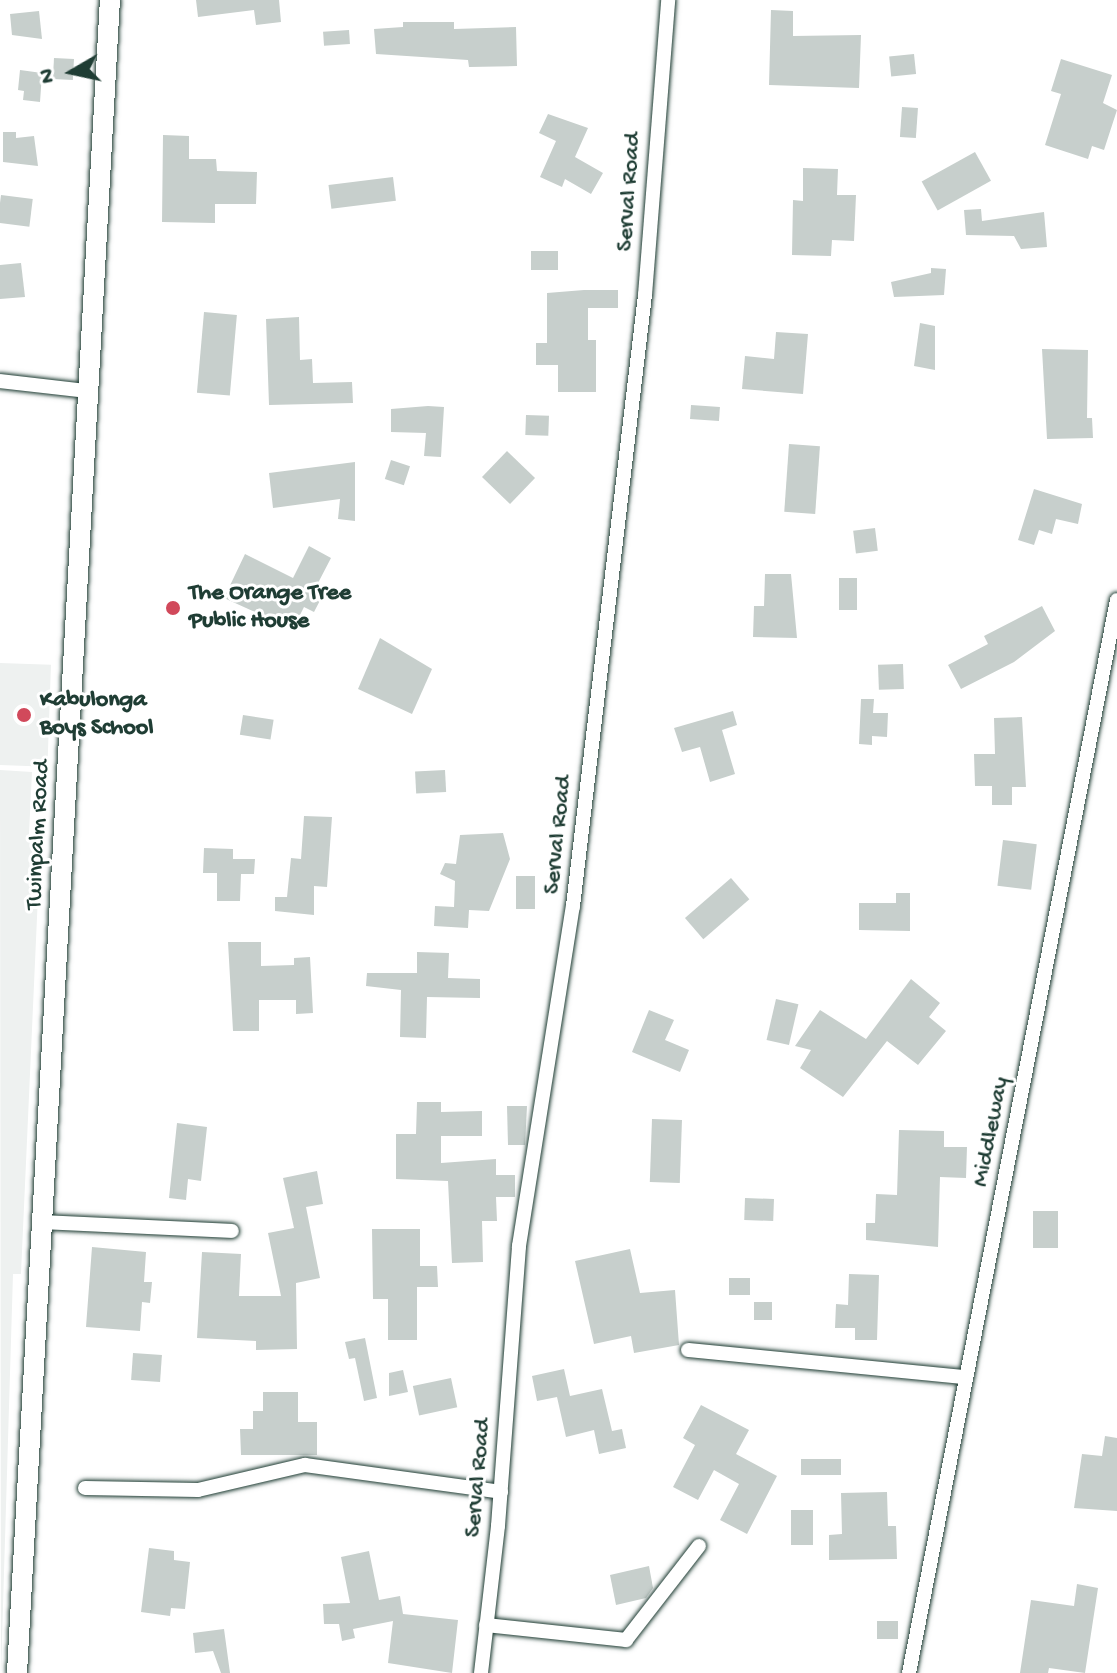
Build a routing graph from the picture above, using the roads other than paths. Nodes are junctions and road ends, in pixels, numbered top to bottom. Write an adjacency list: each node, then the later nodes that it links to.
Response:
1 (110, 0): 4 (main road, Twinpalm Road)
2 (668, 0): 11 (street, Serval Road)
3 (0, 381): 4 (street)
4 (87, 391): 6 (main road, Twinpalm Road)
5 (1117, 600): 9 (street, Middleway)
6 (43, 1222): 7 (street); 14 (main road, Twinpalm Road)
7 (232, 1231)
8 (688, 1350): 9 (street)
9 (964, 1377): 16 (street, Middleway)
10 (85, 1488): 11 (street)
11 (501, 1492): 13 (street, Serval Road)
12 (699, 1546): 13 (street)
13 (486, 1625): 15 (street, Serval Road)
14 (17, 1673)
15 (481, 1673)
16 (909, 1673)

